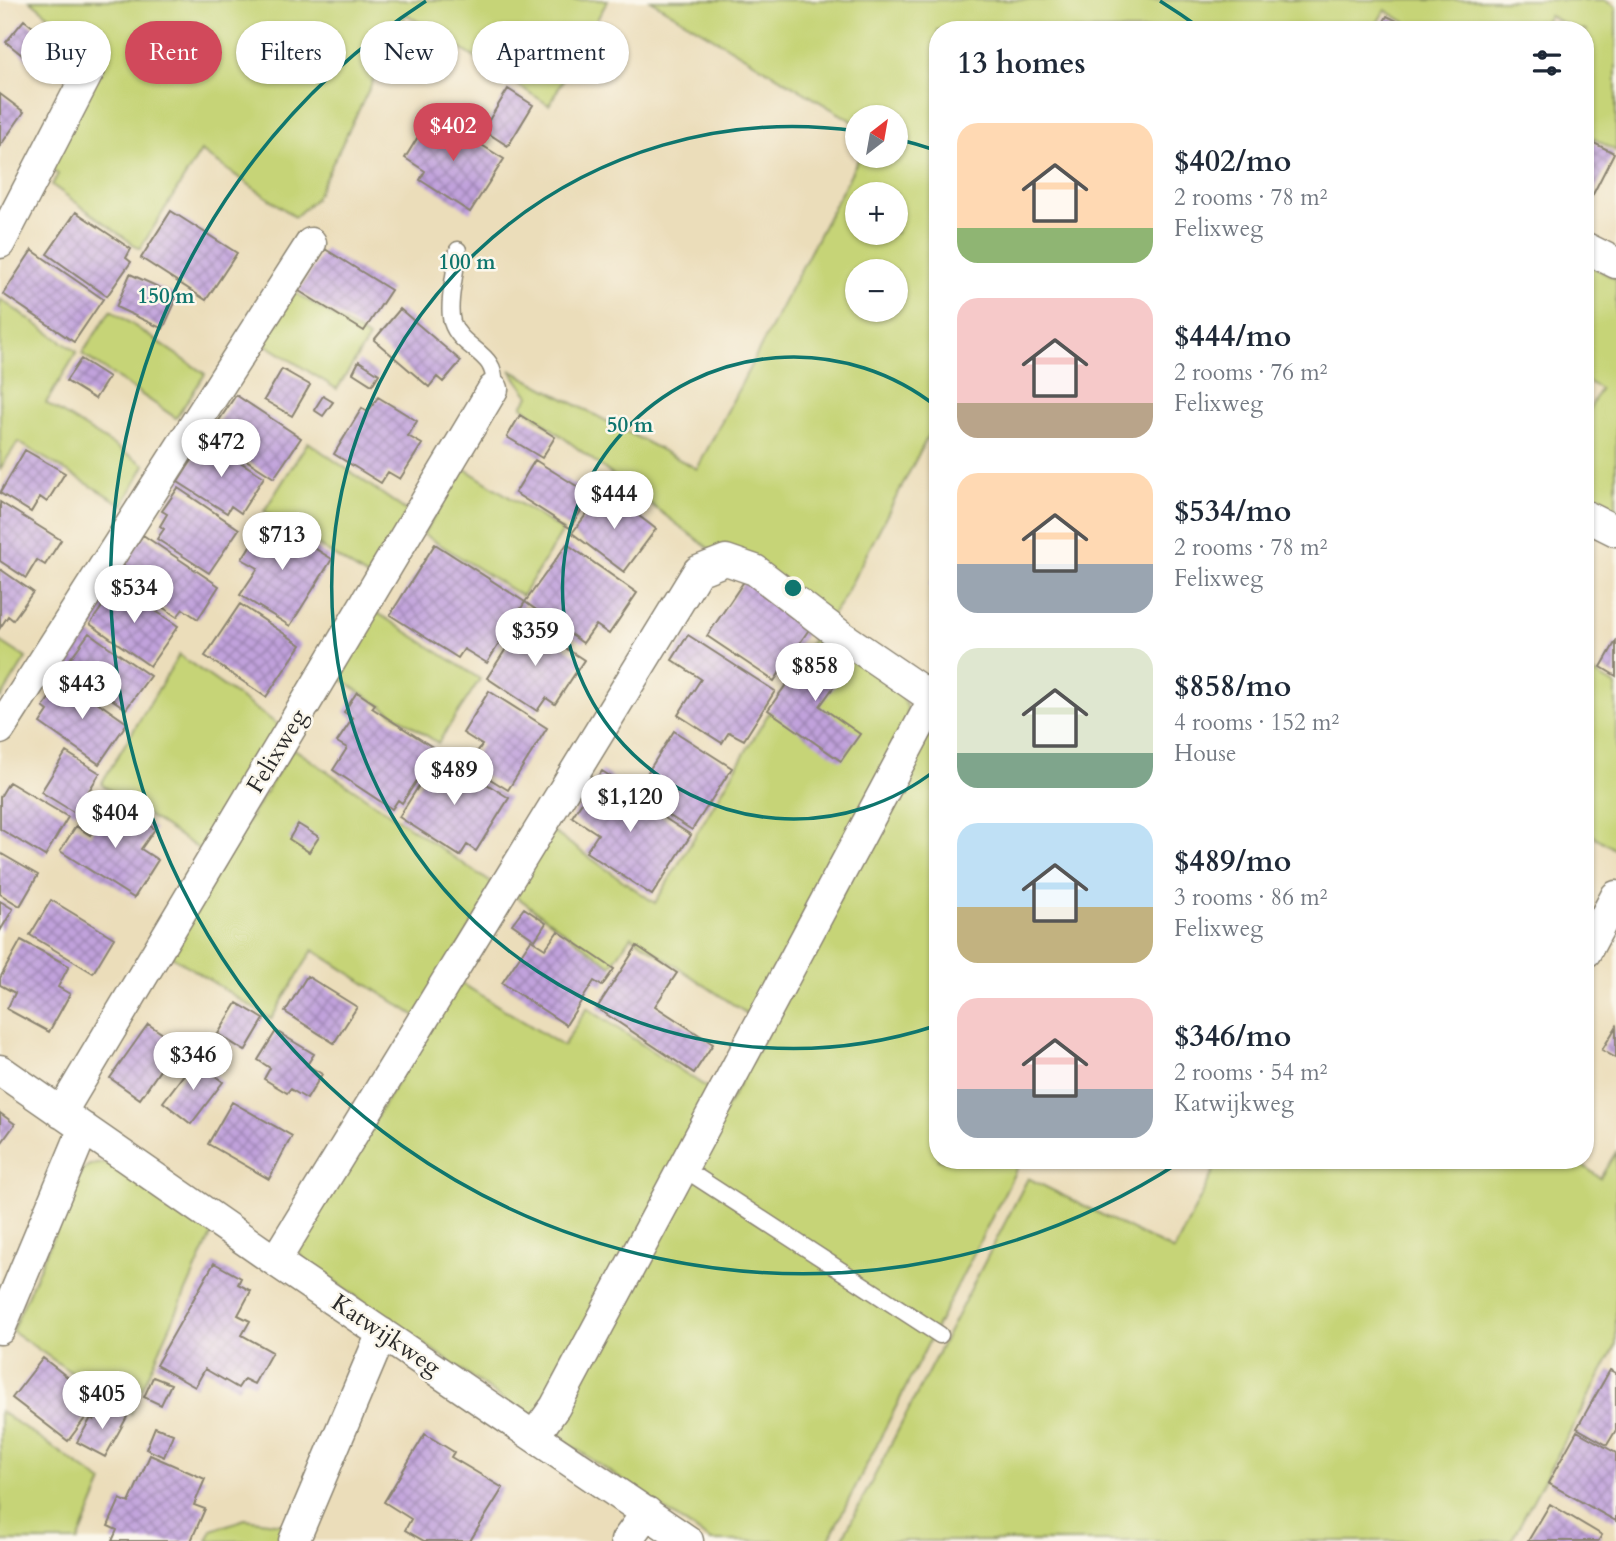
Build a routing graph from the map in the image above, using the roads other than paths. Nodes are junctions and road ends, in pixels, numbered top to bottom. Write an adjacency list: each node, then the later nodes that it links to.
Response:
1 (82, 84): 2 (street)
2 (0, 243)
3 (312, 243): 12 (street)
4 (458, 250): 7 (lane)
5 (1594, 252): 6 (street)
6 (1616, 263)
7 (493, 389): 16 (street, Felixweg)
8 (1594, 520): 9 (street)
9 (1616, 531)
10 (929, 696): 18 (street)
11 (929, 714): 17 (street)
12 (0, 729)
13 (1616, 897): 14 (street)
14 (1594, 937)
15 (0, 1070): 16 (street, Katwijkweg)
16 (72, 1121): 18 (street, Katwijkweg); 19 (street, Felixweg)
17 (683, 1168): 21 (lane); 22 (street)
18 (275, 1261): 20 (street, Katwijkweg)
19 (0, 1329)
20 (382, 1334): 22 (street, Katwijkweg); 24 (street)
21 (940, 1335)
22 (534, 1436): 23 (street, Katwijkweg)
23 (647, 1511): 25 (street); 26 (street, Katwijkweg)
24 (293, 1541)
25 (626, 1541)
26 (688, 1541)

